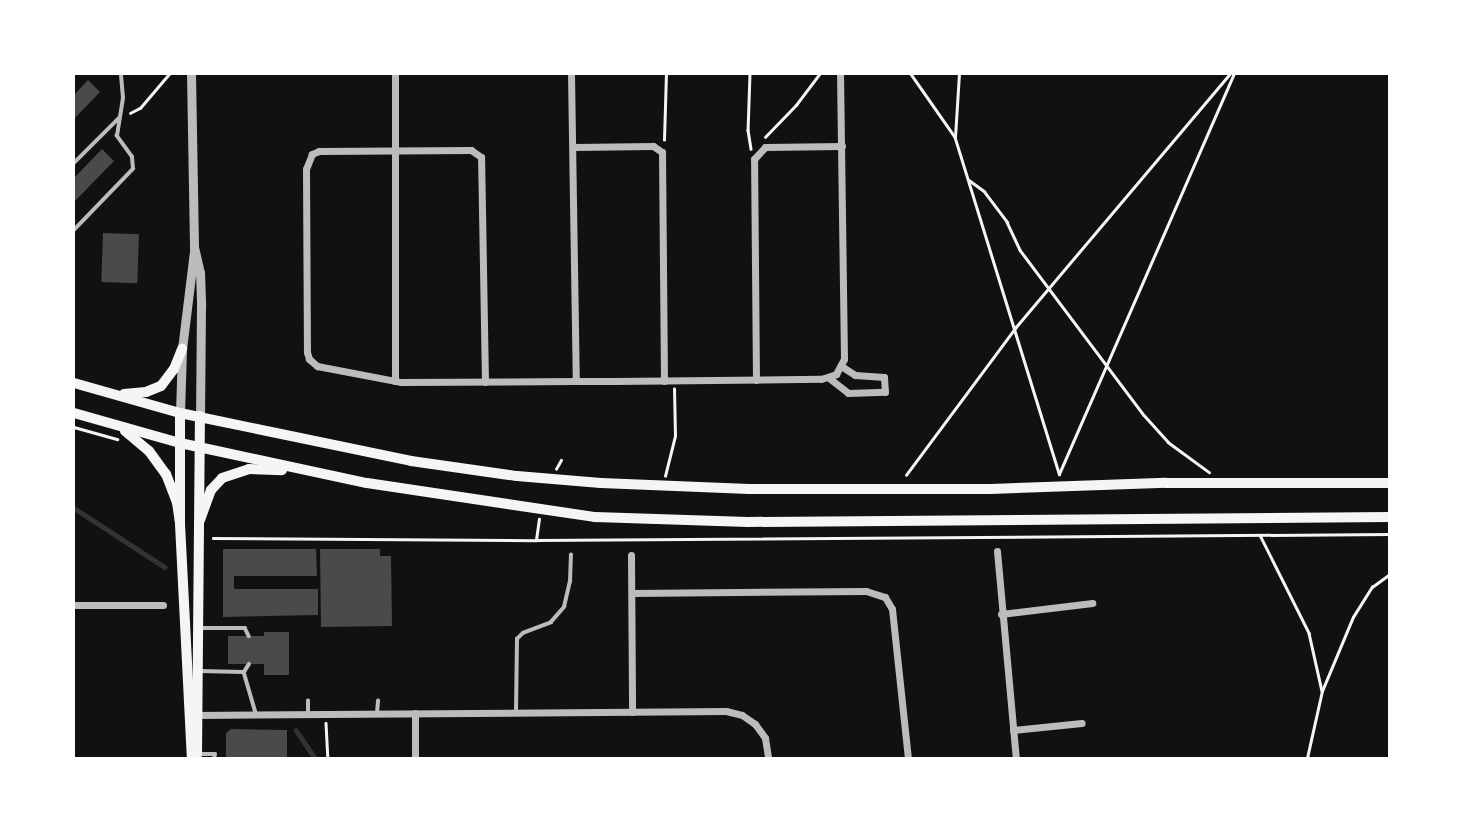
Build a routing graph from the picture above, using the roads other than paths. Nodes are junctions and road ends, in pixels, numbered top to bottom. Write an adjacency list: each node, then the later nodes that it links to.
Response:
1 (121, 74): 6 (lane)
2 (191, 74): 12 (street)
3 (395, 74): 9 (street)
4 (571, 74): 8 (street)
5 (840, 74): 7 (street)
6 (121, 116): 10 (lane); 11 (lane)
7 (842, 146): 14 (street); 16 (street)
8 (574, 147): 18 (street); 19 (street)
9 (395, 150): 17 (street); 17 (street); 20 (street)
10 (74, 163)
11 (74, 230)
12 (194, 247): 13 (street); 25 (street)
13 (182, 349): 22 (main road); 24 (street)
14 (841, 366): 15 (street); 15 (street)
15 (829, 378): 16 (street)
16 (756, 380): 19 (street)
17 (395, 381): 20 (street)
18 (576, 381): 19 (street); 20 (street)
19 (664, 381)
20 (485, 382)
21 (74, 383): 22 (main road)
22 (104, 392): 24 (main road)
23 (74, 413): 26 (main road)
24 (180, 413): 25 (main road); 27 (main road)
25 (200, 416): 28 (main road); 30 (main road)
26 (118, 427): 27 (main road); 33 (main road)
27 (180, 443): 28 (main road); 33 (main road)
28 (200, 447): 29 (main road); 32 (main road)
29 (323, 474): 31 (main road); 32 (main road)
30 (1390, 483)
31 (1390, 517)
32 (200, 520): 42 (main road)
33 (180, 524): 55 (main road)
34 (997, 551): 41 (street)
35 (570, 555): 51 (lane)
36 (631, 555): 37 (street)
37 (632, 593): 49 (street); 62 (street)
38 (1092, 603): 41 (street)
39 (74, 605): 40 (street)
40 (163, 606)
41 (1001, 614): 57 (street)
42 (199, 628): 43 (lane); 45 (main road)
43 (249, 636)
44 (248, 664): 46 (lane)
45 (199, 671): 46 (lane); 55 (main road)
46 (244, 672): 52 (lane)
47 (308, 701): 53 (lane)
48 (378, 701): 54 (lane)
49 (632, 712): 51 (street); 61 (street)
50 (415, 713): 51 (street); 54 (street); 60 (street)
51 (516, 713)
52 (256, 714): 53 (street); 55 (street)
53 (308, 714): 54 (street)
54 (377, 714)
55 (193, 715): 58 (main road)
56 (1082, 723): 57 (street)
57 (1013, 730): 63 (street)
58 (195, 757): 59 (lane)
59 (215, 758)
60 (415, 758)
61 (768, 758)
62 (908, 758)
63 (1016, 758)

